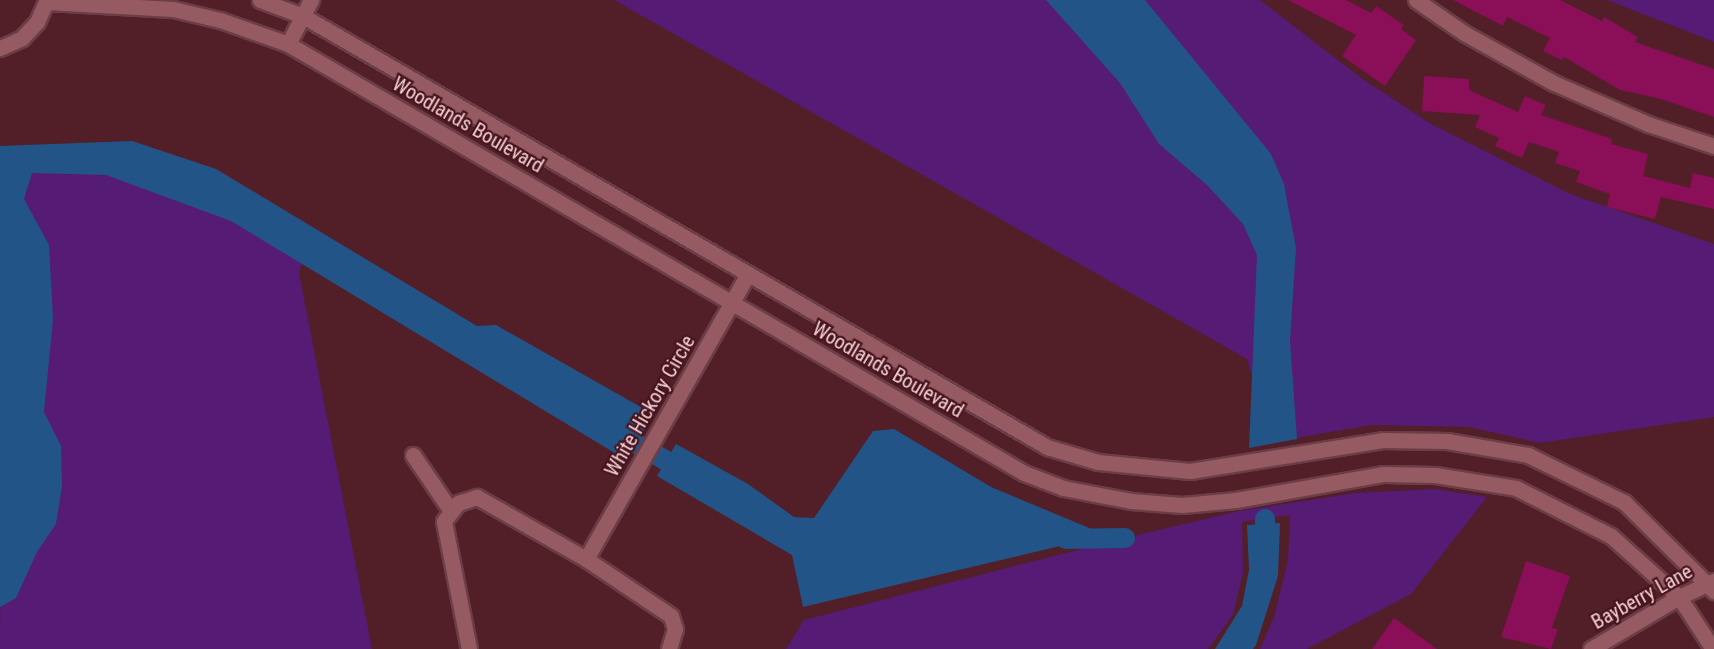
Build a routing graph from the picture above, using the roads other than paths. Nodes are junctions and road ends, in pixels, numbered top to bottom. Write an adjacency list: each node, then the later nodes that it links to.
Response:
1 (260, 0): 5 (street, Woodlands Boulevard)
2 (311, 0): 5 (street)
3 (1416, 0): 8 (street)
4 (47, 1): 6 (street, Woodlands Boulevard); 7 (street)
5 (303, 16): 6 (street); 9 (street, Woodlands Boulevard)
6 (288, 44): 10 (street, Woodlands Boulevard)
7 (0, 48)
8 (1714, 146)
9 (748, 274): 10 (street, White Hickory Circle); 14 (street, Woodlands Boulevard)
10 (733, 304): 13 (street, White Hickory Circle); 15 (street, Woodlands Boulevard)
11 (413, 455): 12 (street)
12 (451, 512): 13 (street); 16 (street)
13 (586, 559): 17 (street)
14 (1712, 585): 15 (street, Bayberry Lane)
15 (1679, 597): 18 (street, Bayberry Lane); 19 (street, Woodlands Boulevard)
16 (468, 649)
17 (669, 649)
18 (1591, 649)
19 (1713, 649)

